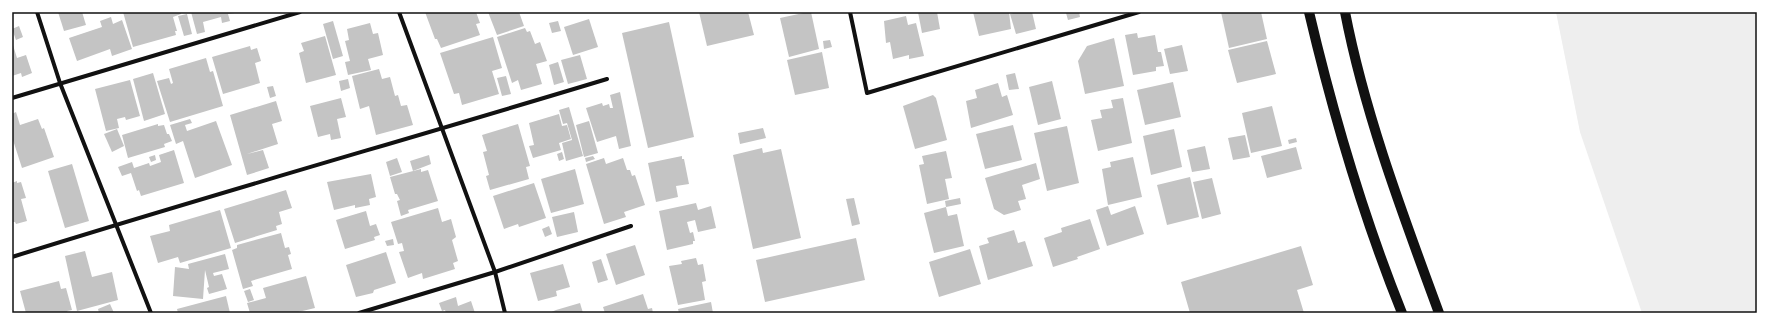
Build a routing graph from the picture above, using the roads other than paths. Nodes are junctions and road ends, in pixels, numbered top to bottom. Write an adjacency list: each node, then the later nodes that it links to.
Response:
1 (37, 12): 9 (street)
2 (300, 12): 9 (street)
3 (399, 12): 11 (street)
4 (850, 12): 5 (street)
5 (1139, 12)
6 (1309, 12): 19 (main road)
7 (1345, 12): 20 (main road)
8 (607, 79): 11 (street)
9 (60, 83): 10 (street); 12 (street)
10 (12, 98)
11 (442, 129): 12 (street); 15 (street)
12 (116, 224): 14 (street); 16 (street)
13 (632, 226): 15 (street)
14 (12, 257)
15 (494, 272): 17 (street); 18 (street)
16 (151, 313)
17 (359, 313)
18 (505, 313)
19 (1402, 313)
20 (1439, 313)

